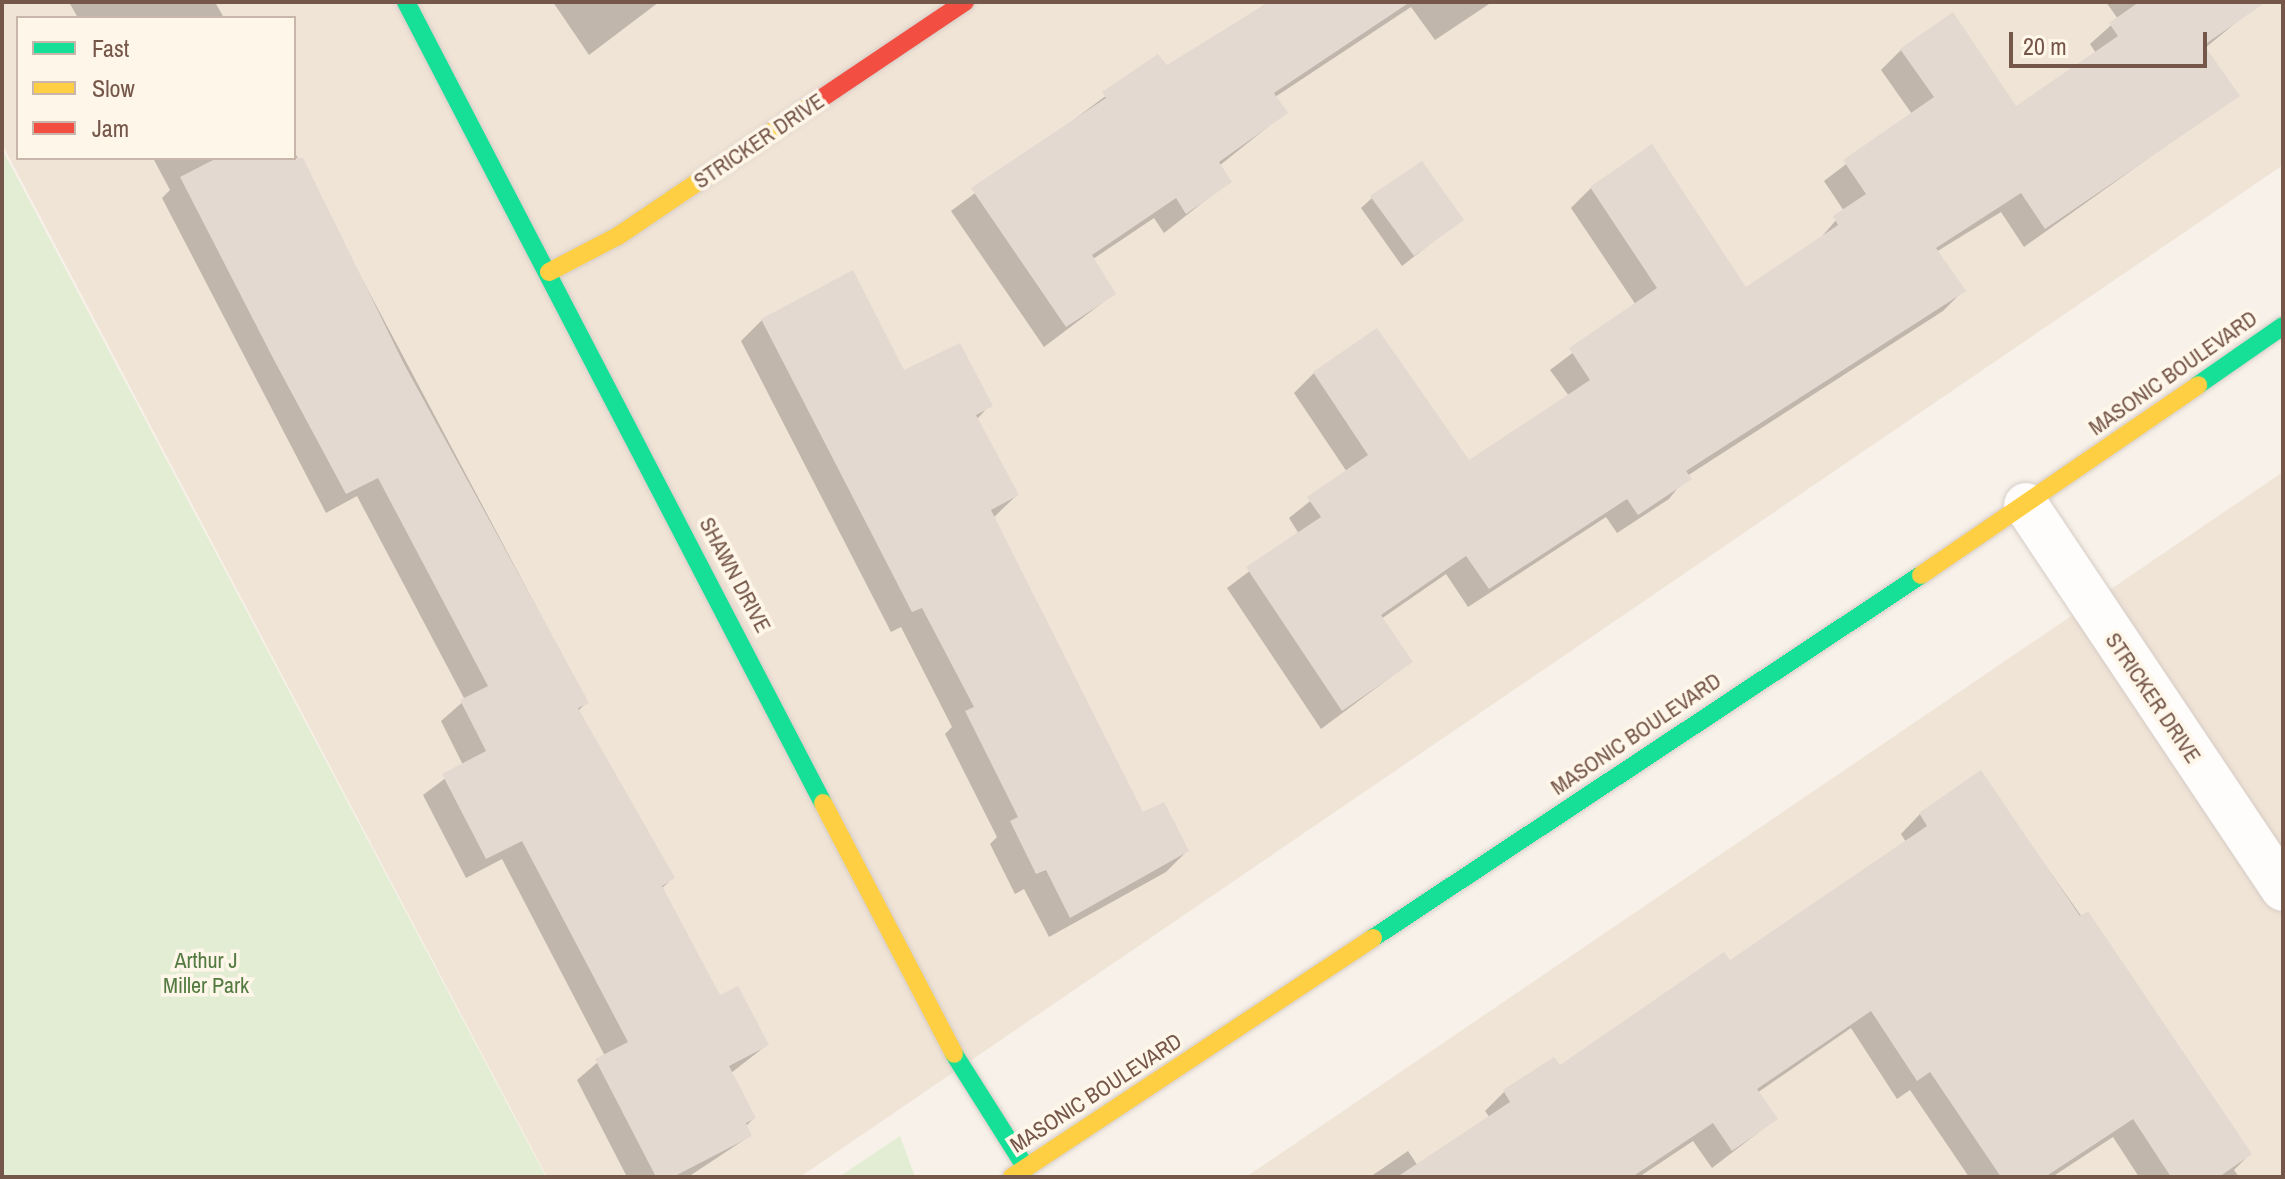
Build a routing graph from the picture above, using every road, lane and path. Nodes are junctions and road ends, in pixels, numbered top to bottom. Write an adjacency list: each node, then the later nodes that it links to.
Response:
1 (406, 2): 3 (street, SHAWN DRIVE)
2 (965, 2): 3 (street, STRICKER DRIVE)
3 (549, 272): 7 (street, SHAWN DRIVE)
4 (2283, 326): 5 (street, MASONIC BOULEVARD)
5 (2026, 505): 6 (street, STRICKER DRIVE); 7 (street, MASONIC BOULEVARD)
6 (2283, 889)
7 (1019, 1172)

